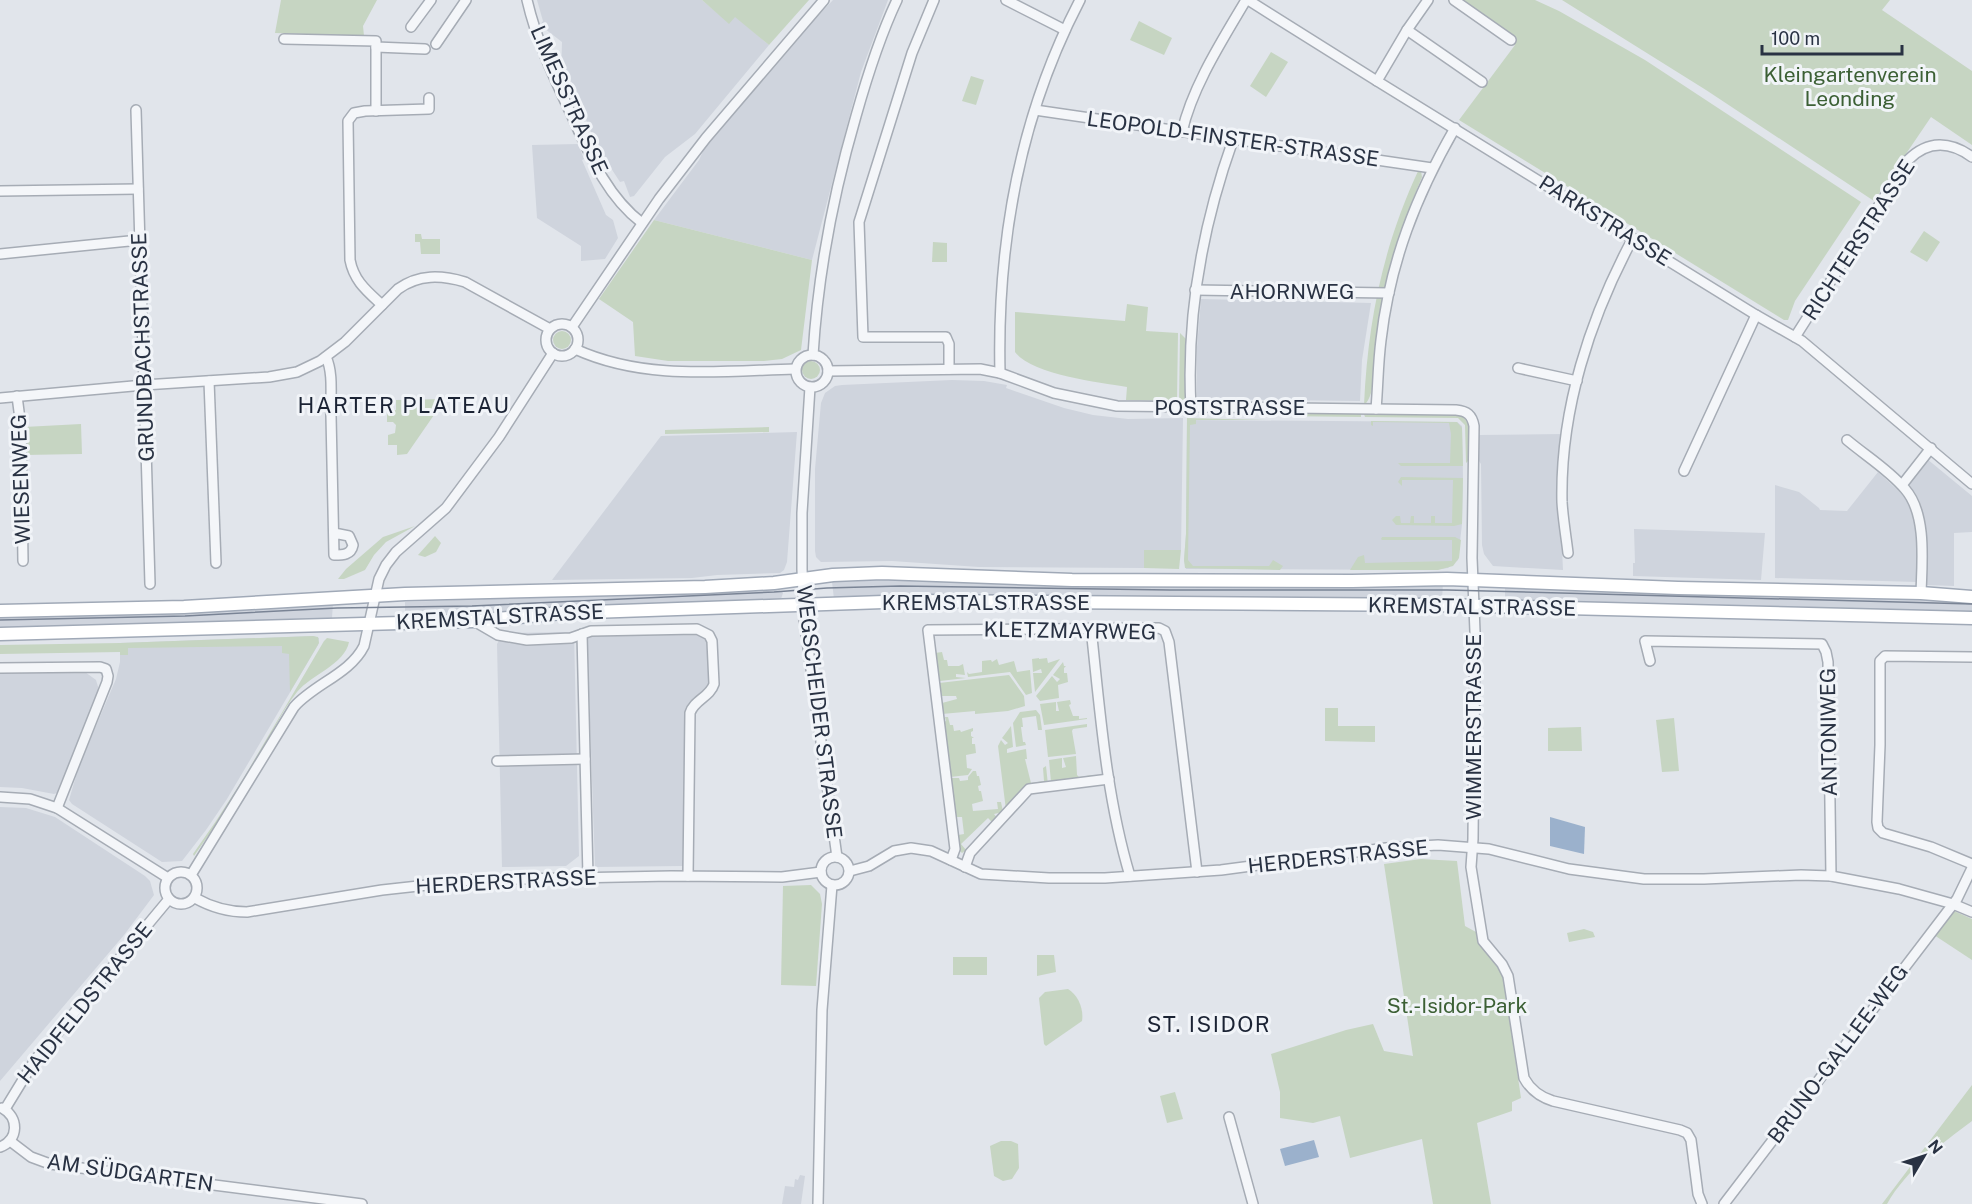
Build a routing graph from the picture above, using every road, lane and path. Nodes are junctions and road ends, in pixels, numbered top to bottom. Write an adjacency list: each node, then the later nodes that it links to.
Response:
1 (430, 0): 12 (street)
2 (466, 0): 17 (street)
3 (527, 0): 33 (street, LIMESSTRASSE)
4 (824, 0): 33 (street)
5 (897, 0): 46 (street)
6 (934, 0): 50 (street)
7 (1006, 0): 13 (street)
8 (1080, 0): 13 (street)
9 (1247, 0): 20 (street); 27 (street)
10 (1428, 0): 14 (street)
11 (1454, 0): 16 (street)
12 (411, 27)
13 (1065, 30): 24 (street)
14 (1407, 30): 20 (street); 21 (street)
15 (284, 39): 18 (street)
16 (1511, 40)
17 (436, 44)
18 (376, 47): 19 (street); 25 (street)
19 (425, 49)
20 (1377, 81): 26 (street, PARKSTRASSE)
21 (1482, 82)
22 (429, 98): 25 (street)
23 (136, 110): 31 (street, GRUNDBACHSTRASSE)
24 (1035, 110): 27 (street, LEOPOLD-FINSTER-STRASSE); 52 (street)
25 (376, 111): 39 (street)
26 (1455, 128): 30 (street); 34 (street, PARKSTRASSE)
27 (1182, 132): 28 (street, LEOPOLD-FINSTER-STRASSE)
28 (1233, 140): 30 (street, LEOPOLD-FINSTER-STRASSE); 37 (street)
29 (1972, 157): 43 (street, RICHTERSTRASSE)
30 (1432, 168): 38 (street)
31 (138, 189): 32 (street); 35 (street, GRUNDBACHSTRASSE)
32 (0, 191)
33 (642, 223): 41 (street)
34 (1633, 238): 40 (street, PARKSTRASSE); 54 (street)
35 (139, 240): 36 (street); 55 (street, GRUNDBACHSTRASSE)
36 (0, 254)
37 (1195, 290): 38 (street, AHORNWEG); 59 (street)
38 (1389, 293): 60 (street)
39 (382, 304): 42 (street); 47 (street)
40 (1756, 315): 43 (street, PARKSTRASSE); 63 (street)
41 (572, 327): 42 (street); 44 (street)
42 (550, 329): 45 (street)
43 (1795, 337): 62 (street, RICHTERSTRASSE)
44 (575, 349): 45 (street); 49 (street)
45 (553, 354): 74 (street)
46 (813, 355): 49 (street); 51 (street)
47 (326, 357): 53 (street); 66 (street)
48 (1518, 368): 54 (street)
49 (795, 369): 56 (street)
50 (949, 369): 51 (street, POSTSTRASSE); 52 (street, POSTSTRASSE)
51 (828, 371): 56 (street)
52 (1000, 373): 59 (street, POSTSTRASSE)
53 (209, 381): 55 (street); 69 (street)
54 (1577, 381): 67 (street)
55 (144, 385): 57 (street); 72 (street, GRUNDBACHSTRASSE)
56 (810, 387): 70 (street, WEGSCHEIDER STRASSE)
57 (17, 396): 58 (street); 68 (street, WIESENWEG)
58 (0, 398)
59 (1191, 408): 60 (street, POSTSTRASSE)
60 (1376, 409): 71 (street, POSTSTRASSE)
61 (1847, 440): 65 (street)
62 (1931, 448): 64 (street, RICHTERSTRASSE); 65 (street)
63 (1684, 471)
64 (1972, 484)
65 (1902, 485): 73 (street)
66 (334, 533)
67 (1568, 553)
68 (23, 561)
69 (216, 563)
70 (802, 579): 71 (main road, KREMSTALSTRASSE); 74 (main road, KREMSTALSTRASSE); 76 (street, WEGSCHEIDER STRASSE)
71 (1473, 580): 73 (main road, KREMSTALSTRASSE); 77 (street, WIMMERSTRASSE)
72 (150, 584)
73 (1921, 593): 75 (main road, KREMSTALSTRASSE)
74 (375, 596): 78 (main road, KREMSTALSTRASSE); 81 (street)
75 (1972, 597)
76 (804, 605): 77 (main road, KREMSTALSTRASSE); 80 (main road, KREMSTALSTRASSE); 94 (street, WEGSCHEIDER STRASSE)
77 (1474, 606): 79 (main road, KREMSTALSTRASSE); 93 (street, WIMMERSTRASSE)
78 (0, 611)
79 (1972, 618)
80 (474, 621): 81 (main road, KREMSTALSTRASSE); 84 (street)
81 (369, 624): 83 (main road, KREMSTALSTRASSE); 101 (street)
82 (1091, 628): 90 (street); 95 (street, KLETZMAYRWEG); 100 (street, KLETZMAYRWEG)
83 (0, 634)
84 (582, 634): 88 (street); 103 (street)
85 (1972, 657): 96 (street)
86 (1650, 661): 105 (street, ANTONIWEG)
87 (0, 668): 92 (street)
88 (585, 759): 89 (street); 102 (street)
89 (497, 760)
90 (1109, 779): 97 (street); 104 (street)
91 (0, 797): 92 (street)
92 (57, 808): 106 (street)
93 (1472, 848): 100 (street, HERDERSTRASSE); 105 (street, HERDERSTRASSE); 119 (street)
94 (837, 857): 98 (street, WEGSCHEIDER STRASSE); 99 (street, WEGSCHEIDER STRASSE)
95 (951, 860): 97 (street, HERDERSTRASSE); 98 (street, HERDERSTRASSE)
96 (1972, 866): 110 (street, BRUNO-GALLEE-WEG)
97 (965, 867): 104 (street, HERDERSTRASSE)
98 (850, 871): 107 (street)
99 (821, 872): 103 (street, HERDERSTRASSE); 107 (street)
100 (1197, 872): 104 (street, HERDERSTRASSE)
101 (191, 875): 106 (street); 108 (street)
102 (588, 876): 103 (street, HERDERSTRASSE); 108 (street, HERDERSTRASSE)
103 (688, 876)
104 (1130, 876)
105 (1831, 876): 110 (street, HERDERSTRASSE)
106 (168, 878): 109 (street)
107 (832, 885): 117 (street)
108 (195, 898): 109 (street)
109 (169, 899): 112 (street, HAIDFELDSTRASSE)
110 (1953, 904): 111 (street, HERDERSTRASSE); 120 (street, BRUNO-GALLEE-WEG)
111 (1972, 912)
112 (3, 1108): 114 (street)
113 (1229, 1117): 118 (street)
114 (10, 1141): 115 (street); 116 (street, AM SÜDGARTEN)
115 (0, 1147)
116 (362, 1204)
117 (818, 1204)
118 (1253, 1204)
119 (1702, 1204)
120 (1724, 1204)

